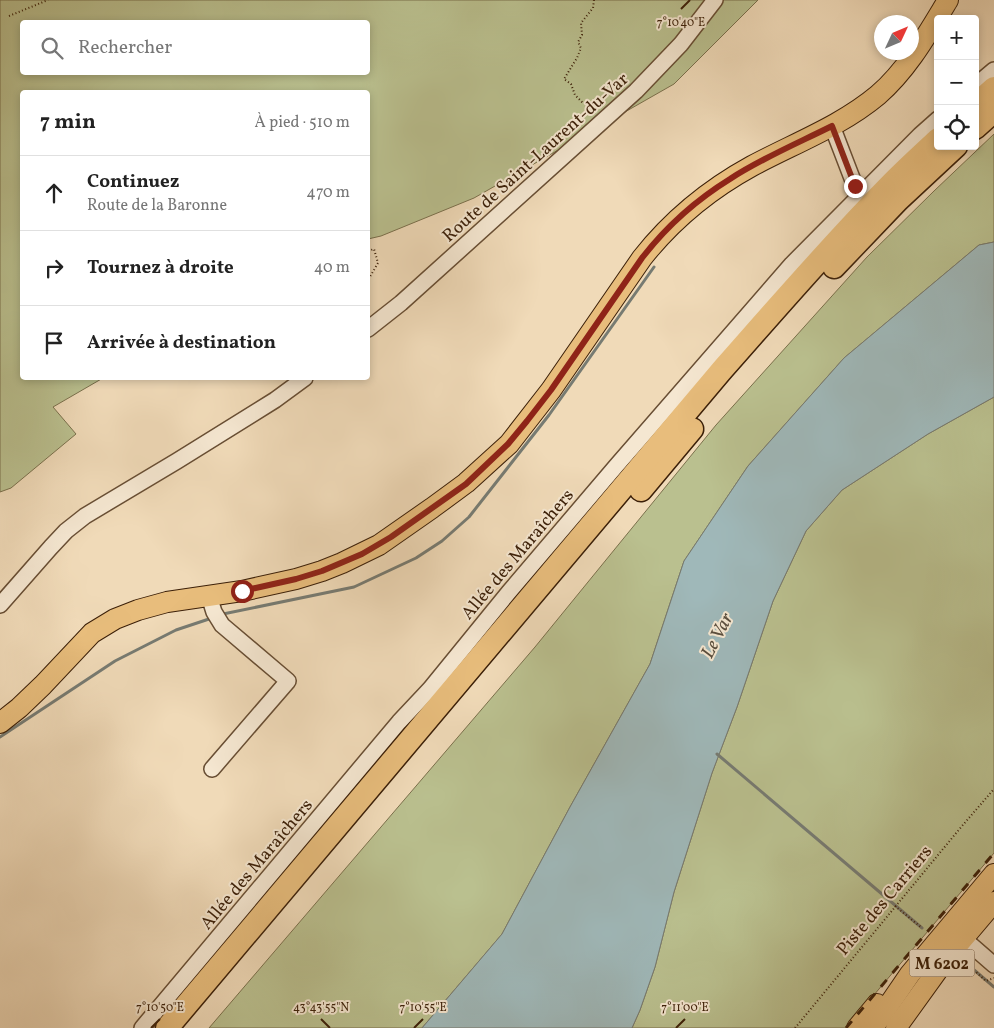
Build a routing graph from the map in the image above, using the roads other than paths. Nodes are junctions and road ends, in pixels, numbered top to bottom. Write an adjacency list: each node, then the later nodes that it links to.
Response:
1 (714, 0): 14 (street, Route de Saint-Laurent-du-Var)
2 (948, 0): 10 (main road)
3 (994, 70): 4 (street)
4 (979, 83)
5 (994, 88): 6 (highway)
6 (979, 101)
7 (994, 111): 9 (highway)
8 (934, 123): 13 (street, Allée des Maraîchers)
9 (979, 124)
10 (832, 126): 13 (street); 16 (main road)
11 (934, 143): 26 (highway)
12 (952, 150): 27 (highway)
13 (860, 194): 25 (street, Allée des Maraîchers)
14 (370, 327)
15 (302, 380): 17 (street)
16 (209, 596): 18 (main road); 19 (street)
17 (0, 605)
18 (0, 723)
19 (212, 769)
20 (994, 874): 24 (main road, M 6202)
21 (994, 902): 22 (main road, M 6202)
22 (963, 938): 23 (street); 30 (main road, M 6202)
23 (994, 965)
24 (910, 974): 28 (main road); 29 (main road, M 6202)
25 (142, 1028)
26 (167, 1028)
27 (187, 1028)
28 (857, 1028)
29 (873, 1028)
30 (896, 1028)

